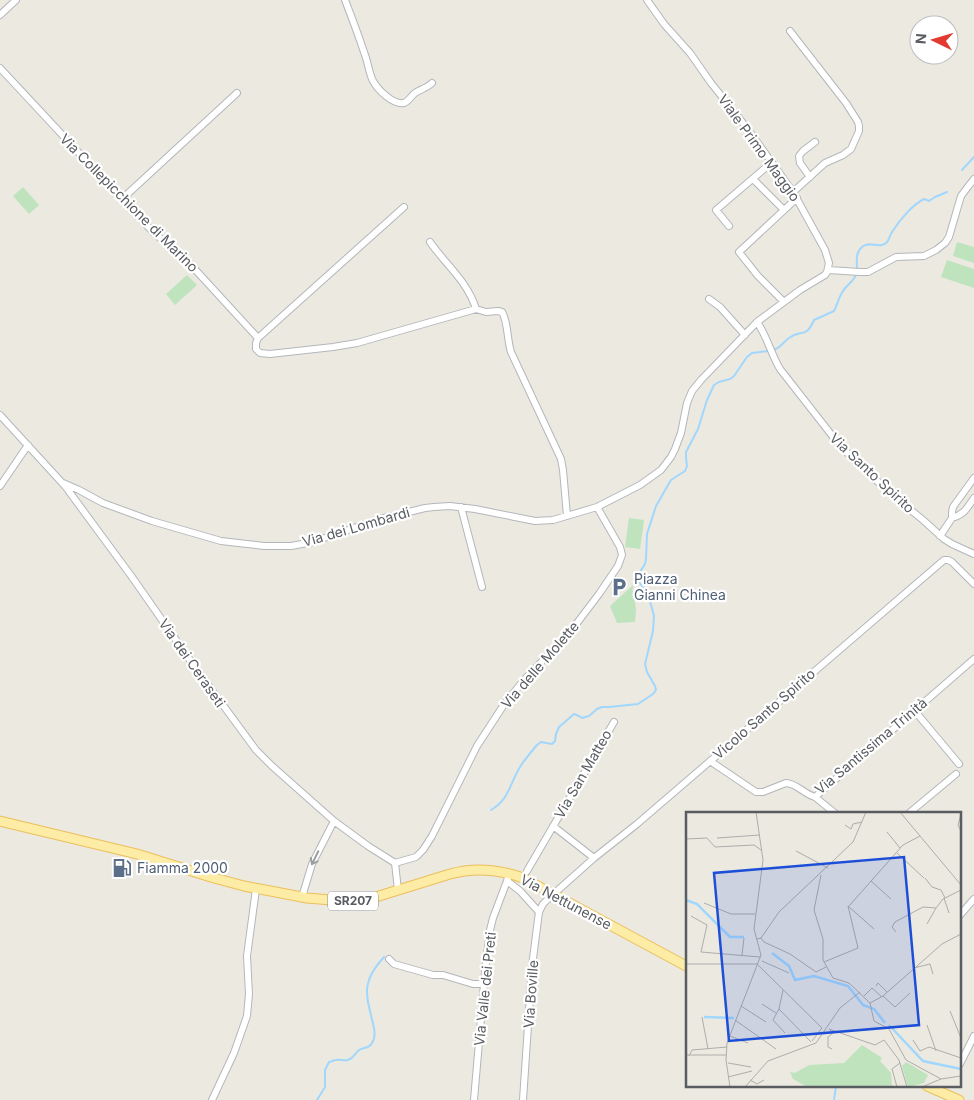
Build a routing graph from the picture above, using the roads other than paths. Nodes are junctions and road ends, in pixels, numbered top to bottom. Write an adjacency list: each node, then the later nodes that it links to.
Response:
1 (16, 0): 4 (street)
2 (345, 0): 7 (street)
3 (647, 0): 10 (street, Viale Primo Maggio)
4 (0, 15)
5 (790, 30): 11 (street)
6 (0, 68): 16 (street, Via Collepicchione di Marino)
7 (432, 83)
8 (237, 93): 16 (street)
9 (815, 142): 11 (street)
10 (771, 163): 12 (street); 14 (street, Viale Primo Maggio)
11 (810, 177): 14 (street)
12 (753, 179): 18 (street); 19 (street)
13 (974, 179): 21 (street)
14 (793, 192): 15 (street, Viale Primo Maggio)
15 (796, 198): 18 (street); 21 (street, Viale Primo Maggio)
16 (122, 200): 27 (street, Via Collepicchione di Marino)
17 (404, 207): 27 (street)
18 (784, 210): 23 (street)
19 (729, 226)
20 (430, 242): 24 (street)
21 (828, 270): 23 (street)
22 (709, 299): 26 (street)
23 (784, 302): 25 (street)
24 (476, 309): 27 (street, Via Collepicchione di Marino); 36 (street, Via Collepicchione di Marino)
25 (756, 322): 26 (street); 38 (street, Via Santo Spirito)
26 (745, 335): 34 (street)
27 (258, 338)
28 (0, 415): 29 (street, Via dei Ceraseti)
29 (28, 445): 31 (street, Via dei Ceraseti); 32 (street)
30 (974, 478): 37 (street)
31 (63, 483): 35 (street, Via dei Lombardi); 52 (street, Via dei Ceraseti)
32 (0, 486)
33 (974, 498): 37 (street)
34 (597, 506): 36 (street, Via dei Lombardi); 55 (street, Via delle Molette)
35 (460, 507): 36 (street, Via dei Lombardi); 41 (street)
36 (567, 516)
37 (952, 518): 38 (street)
38 (940, 536): 39 (street, Via Santo Spirito)
39 (974, 554)
40 (974, 584): 45 (street, Vicolo Santo Spirito)
41 (482, 587)
42 (974, 659): 43 (street, Via Santissima Trinità)
43 (914, 710): 46 (street); 48 (street, Via Santissima Trinità)
44 (614, 722): 53 (street, Via San Matteo)
45 (710, 761): 48 (street, Via Santissima Trinità); 54 (street, Vicolo Santo Spirito)
46 (959, 764)
47 (956, 774): 50 (street)
48 (815, 797): 49 (street)
49 (834, 812)
50 (910, 812)
51 (0, 821): 58 (main road, Via Nettunense / SR207)
52 (334, 821): 55 (street, Via dei Ceraseti); 61 (street, one-way to 61)
53 (553, 826): 54 (street, Via San Matteo); 56 (street, Via San Matteo)
54 (594, 858): 60 (street, Vicolo Santo Spirito)
55 (394, 863): 59 (street)
56 (526, 871)
57 (508, 877): 59 (main road, Via Nettunense / SR207); 60 (main road, Via Nettunense / SR207); 63 (street); 67 (street, Via Valle dei Preti)
58 (256, 888): 61 (main road, Via Nettunense / SR207); 71 (street)
59 (398, 890): 61 (main road, Via Nettunense / SR207)
60 (554, 895): 63 (street); 66 (main road, Via Nettunense / SR207)
61 (302, 897)
62 (974, 899): 64 (street)
63 (539, 912): 73 (street, Via Boville)
64 (962, 913)
65 (389, 959): 67 (street)
66 (686, 966)
67 (484, 984): 72 (street, Via Valle dei Preti)
68 (974, 1036): 69 (street)
69 (962, 1060)
70 (947, 1090): 74 (main road)
71 (212, 1100)
72 (474, 1100)
73 (523, 1100)
74 (959, 1100)

